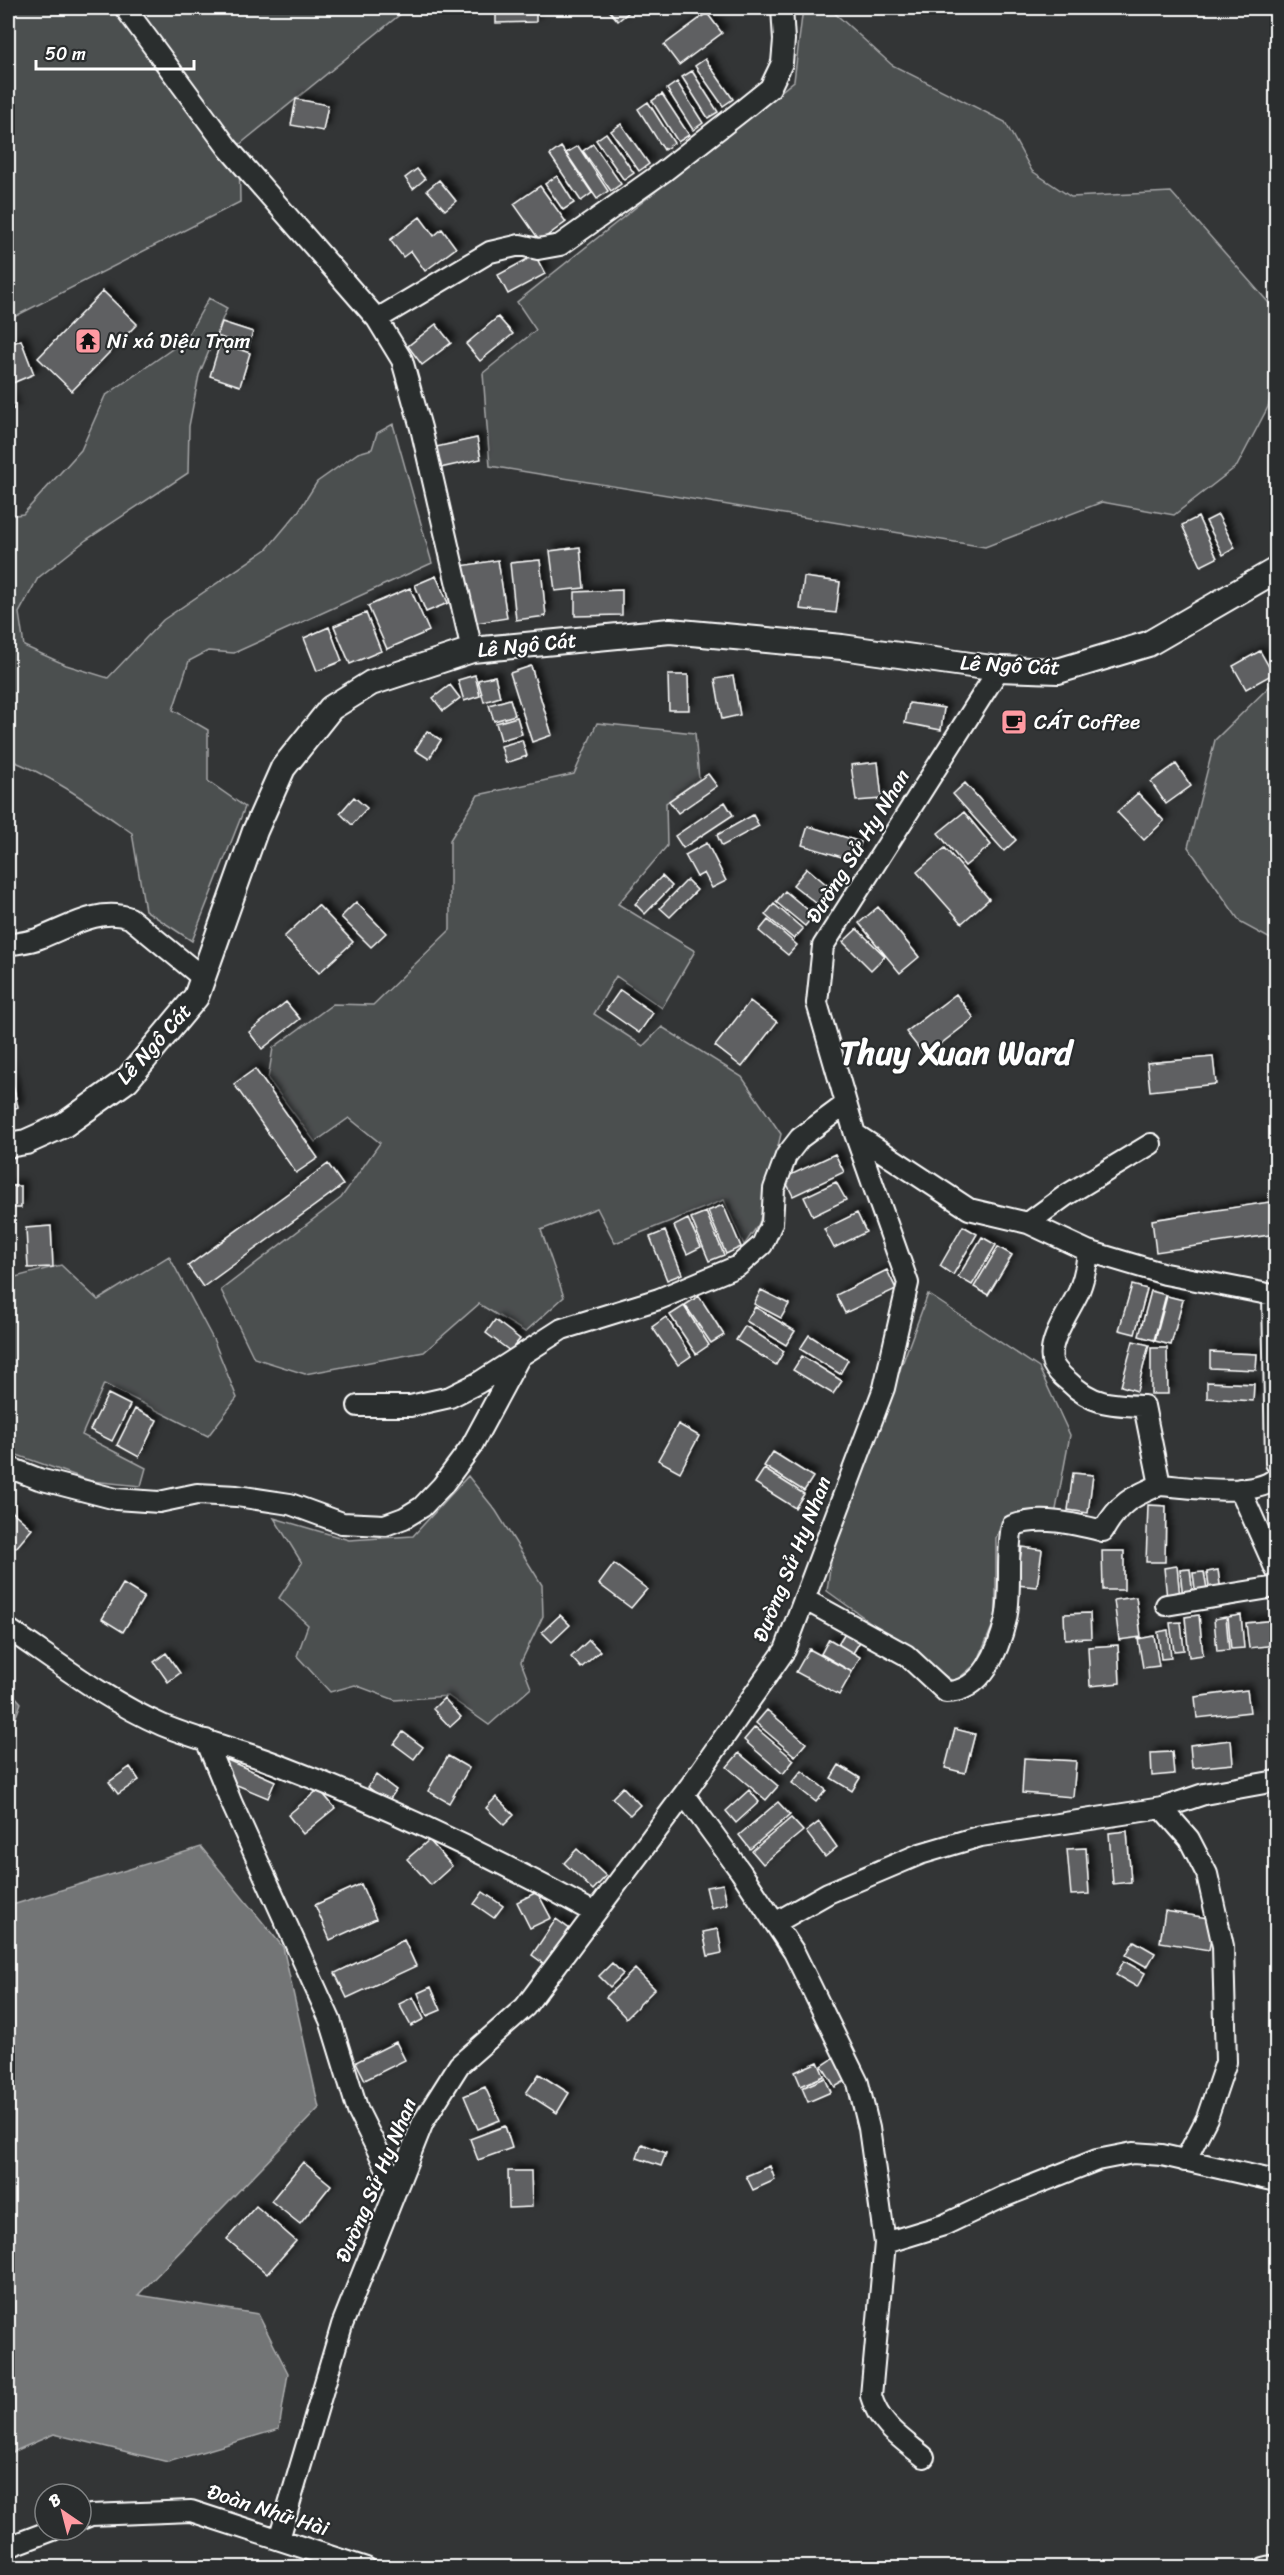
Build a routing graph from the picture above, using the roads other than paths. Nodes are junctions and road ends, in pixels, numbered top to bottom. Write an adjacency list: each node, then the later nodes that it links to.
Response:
1 (125, 8): 3 (street)
2 (782, 8): 3 (street)
3 (377, 319): 5 (street)
4 (1276, 570): 6 (street, Lê Ngô Cát)
5 (472, 650): 6 (street, Lê Ngô Cát); 8 (street, Lê Ngô Cát)
6 (999, 669): 9 (street, Đường Sử Hy Nhan)
7 (8, 945): 8 (street)
8 (202, 978): 12 (street, Lê Ngô Cát)
9 (846, 1104): 10 (street, Đường Sử Hy Nhan); 15 (street)
10 (855, 1134): 13 (street); 24 (street, Đường Sử Hy Nhan)
11 (1151, 1144): 13 (street)
12 (8, 1145)
13 (1028, 1223): 14 (street)
14 (1088, 1251): 17 (street); 20 (street)
15 (521, 1354): 16 (street); 18 (street)
16 (358, 1406)
17 (1276, 1463)
18 (8, 1467)
19 (1276, 1479): 21 (street)
20 (1160, 1485): 21 (street); 24 (street)
21 (1240, 1489): 22 (street)
22 (1276, 1570)
23 (1276, 1587): 25 (street)
24 (804, 1599): 29 (street, Đường Sử Hy Nhan)
25 (1166, 1605)
26 (8, 1629): 27 (street)
27 (206, 1740): 31 (street); 35 (street)
28 (1276, 1781): 30 (street)
29 (684, 1794): 31 (street, Đường Sử Hy Nhan); 32 (street)
30 (1162, 1808): 32 (street); 33 (street)
31 (595, 1913): 35 (street, Đường Sử Hy Nhan)
32 (774, 1923): 36 (street)
33 (1185, 2162): 34 (street); 36 (street)
34 (1276, 2181)
35 (396, 2187): 40 (street, Đường Sử Hy Nhan)
36 (885, 2243): 37 (street)
37 (924, 2457)
38 (93, 2516): 40 (street, Đoàn Nhữ Hài)
39 (33, 2537): 41 (street)
40 (279, 2539): 43 (street, Đoàn Nhữ Hài)
41 (8, 2547)
42 (1276, 2565): 44 (street)
43 (366, 2568)
44 (1264, 2568)

